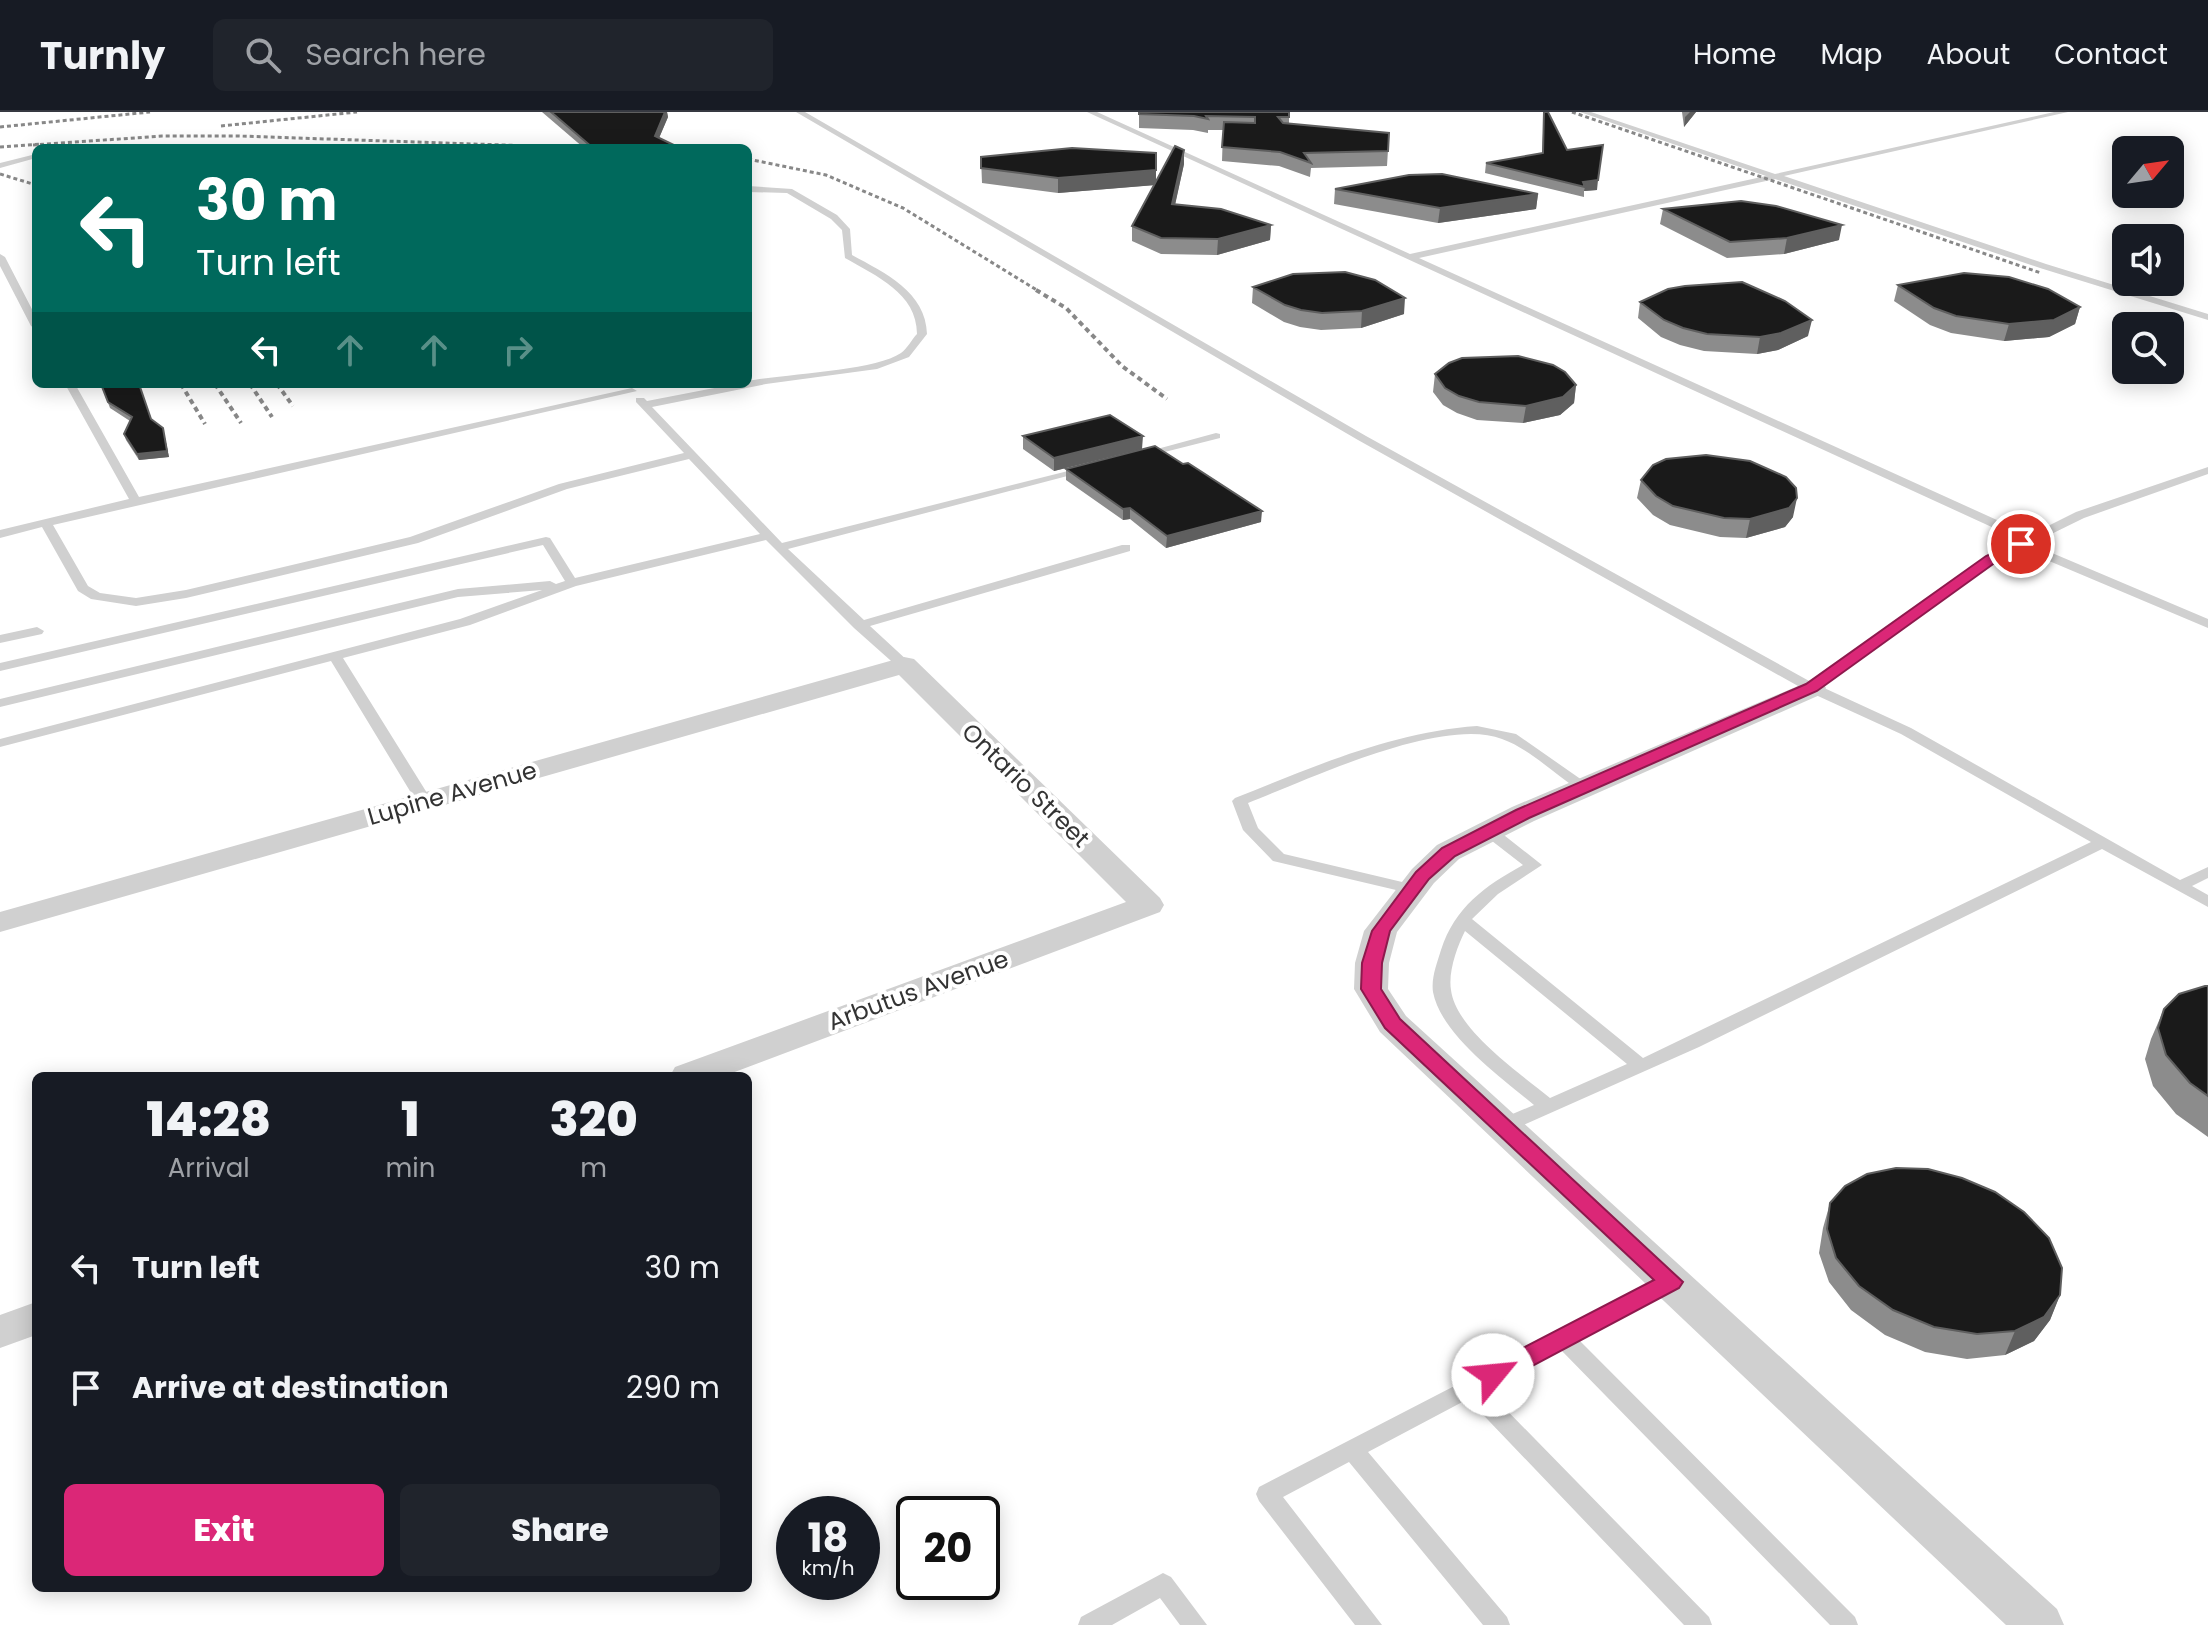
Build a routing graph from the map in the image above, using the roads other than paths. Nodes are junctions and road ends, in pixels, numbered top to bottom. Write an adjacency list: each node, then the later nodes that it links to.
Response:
1 (800, 112): 38 (lane)
2 (1091, 112): 10 (lane)
3 (1584, 112): 7 (lane)
4 (2064, 112): 7 (lane)
5 (32, 157): 6 (lane)
6 (0, 166)
7 (1776, 177): 10 (lane); 11 (lane)
8 (752, 189): 13 (lane)
9 (0, 257): 12 (lane)
10 (1410, 257): 27 (lane)
11 (2208, 317)
12 (32, 318)
13 (752, 384)
14 (72, 388): 23 (lane)
15 (628, 388): 17 (lane); 23 (lane)
16 (731, 388): 17 (lane)
17 (645, 405): 19 (lane)
18 (1216, 436): 20 (lane)
19 (692, 455): 24 (lane); 26 (lane)
20 (1125, 459)
21 (1094, 467): 28 (lane)
22 (2208, 470): 27 (lane)
23 (136, 501): 24 (lane)
24 (45, 522): 25 (lane)
25 (0, 534)
26 (769, 536): 28 (lane); 30 (lane)
27 (2026, 542): 31 (lane); 38 (lane)
28 (779, 547): 32 (lane)
29 (1126, 548): 32 (lane)
30 (572, 583): 35 (lane); 37 (lane); 39 (lane)
31 (2208, 624)
32 (859, 625): 36 (lane)
33 (37, 631): 34 (lane)
34 (0, 639)
35 (336, 658): 40 (lane); 42 (lane)
36 (904, 665): 42 (street, Lupine Avenue); 49 (street, Ontario Street)
37 (0, 667)
38 (1812, 688): 41 (street); 44 (lane)
39 (0, 703)
40 (0, 743)
41 (1584, 787): 43 (street); 47 (lane)
42 (424, 801): 51 (street, Lupine Avenue)
43 (1489, 831): 47 (street); 50 (lane)
44 (2103, 842): 46 (lane); 52 (lane)
45 (2208, 872): 46 (lane)
46 (2180, 886): 48 (lane)
47 (1413, 889): 55 (street)
48 (2208, 902)
49 (1148, 905): 53 (street, Arbutus Avenue)
50 (1462, 920): 52 (lane); 54 (lane)
51 (0, 922)
52 (1641, 1066): 54 (lane)
53 (699, 1072)
54 (1548, 1107): 55 (lane)
55 (1503, 1126): 56 (street)
56 (1671, 1282): 59 (lane); 68 (street)
57 (32, 1320): 58 (street)
58 (0, 1332)
59 (1563, 1338): 60 (lane); 67 (lane)
60 (1470, 1387): 61 (lane); 66 (lane)
61 (1352, 1449): 64 (lane); 65 (lane)
62 (1090, 1625): 63 (lane)
63 (1195, 1625)
64 (1370, 1625)
65 (1498, 1625)
66 (1700, 1625)
67 (1846, 1625)
68 (2040, 1625)

